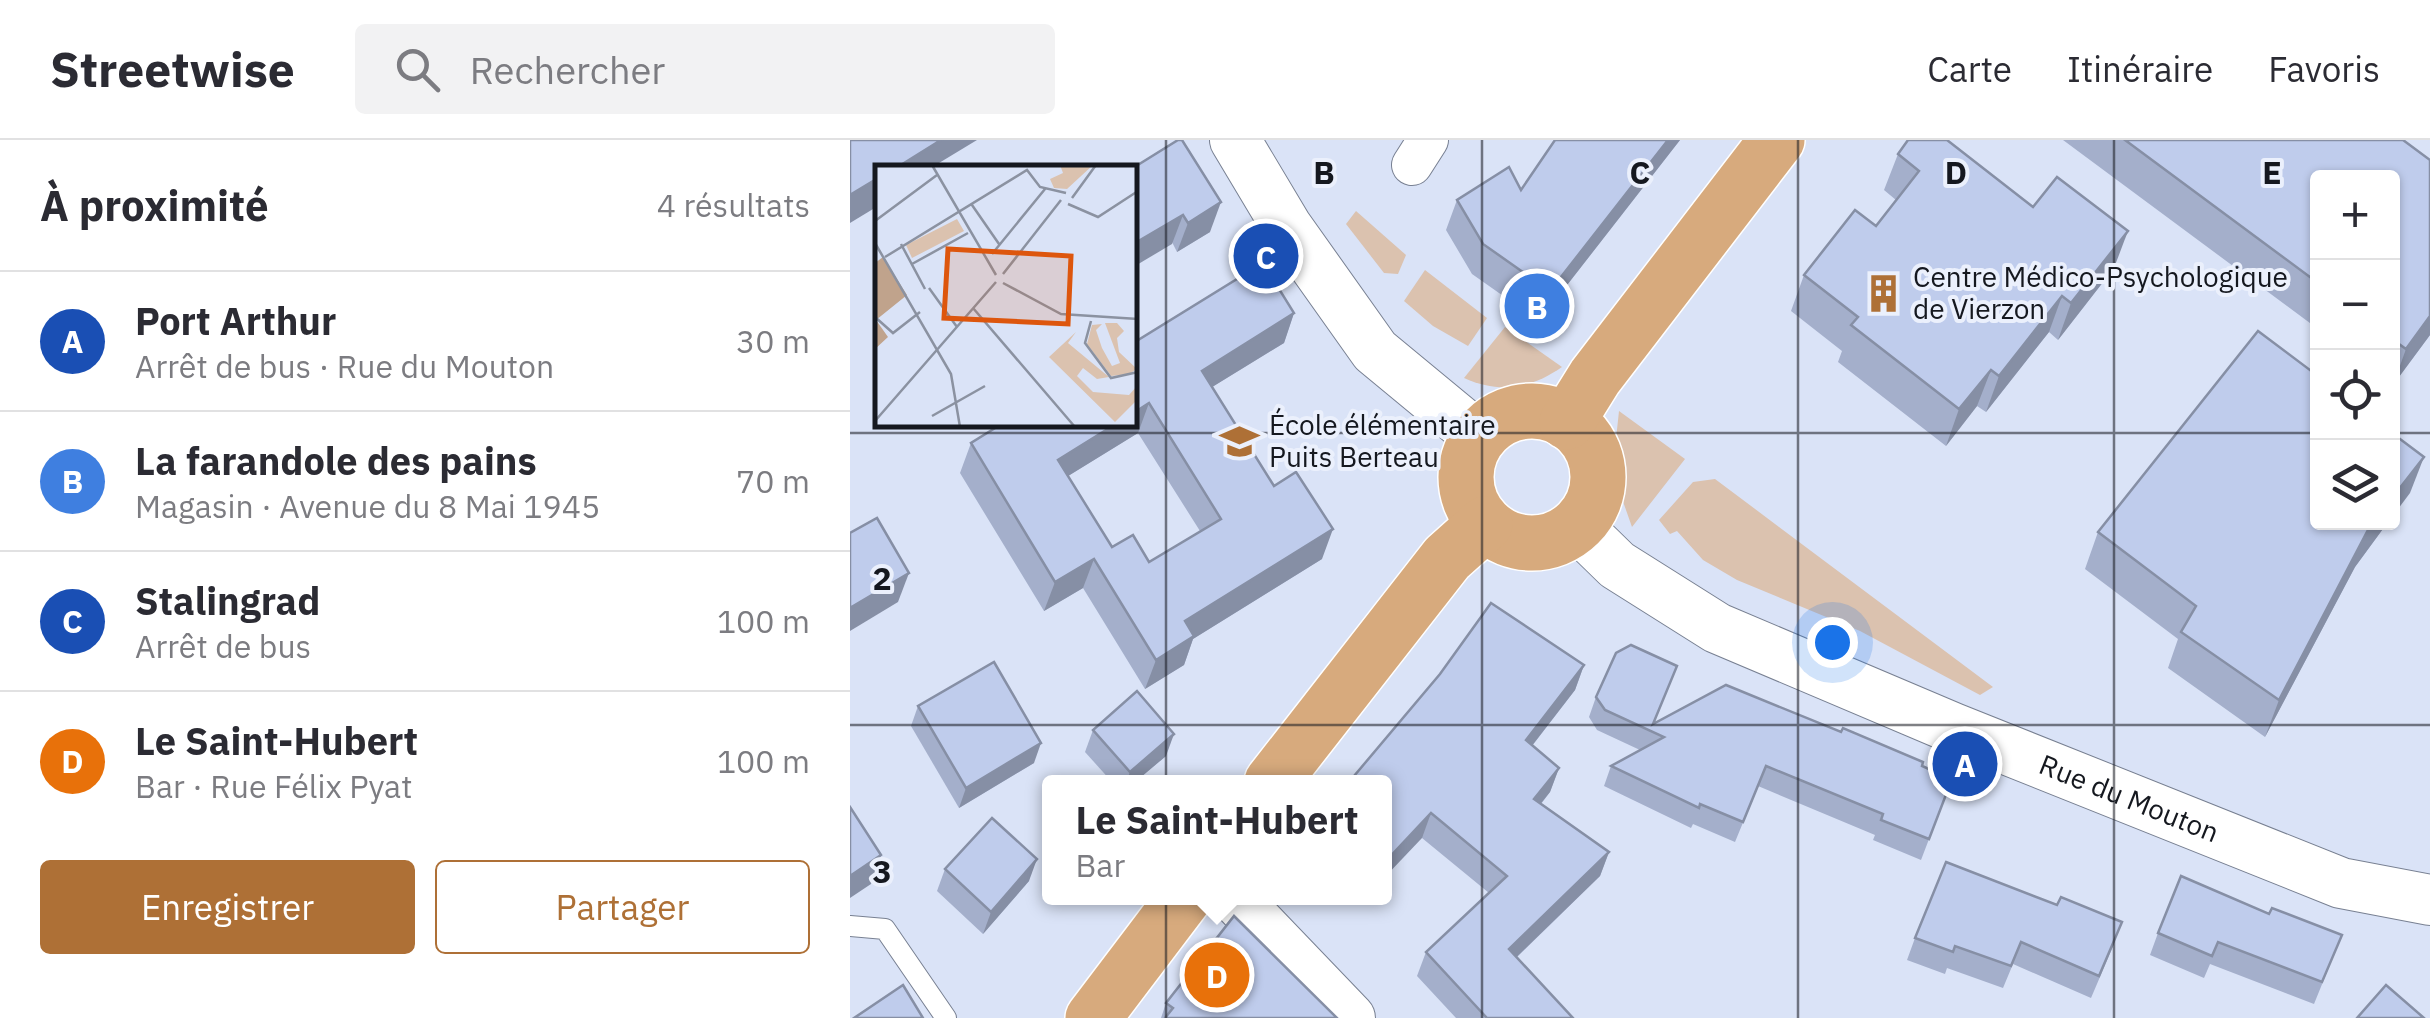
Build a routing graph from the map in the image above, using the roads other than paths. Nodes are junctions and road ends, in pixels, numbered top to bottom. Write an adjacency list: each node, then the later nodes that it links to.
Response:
1 (1235, 140): 4 (street)
2 (1777, 140): 3 (main road)
3 (1568, 422): 4 (main road); 6 (main road)
4 (1479, 437): 5 (main road)
5 (1484, 524): 6 (main road); 7 (main road)
6 (1577, 526): 8 (street, Rue du Mouton)
7 (1277, 775)
8 (2430, 900)
9 (1179, 905): 13 (main road)
10 (1243, 905): 14 (street)
11 (850, 926): 12 (lane)
12 (946, 1018)
13 (1093, 1018)
14 (1350, 1018)

